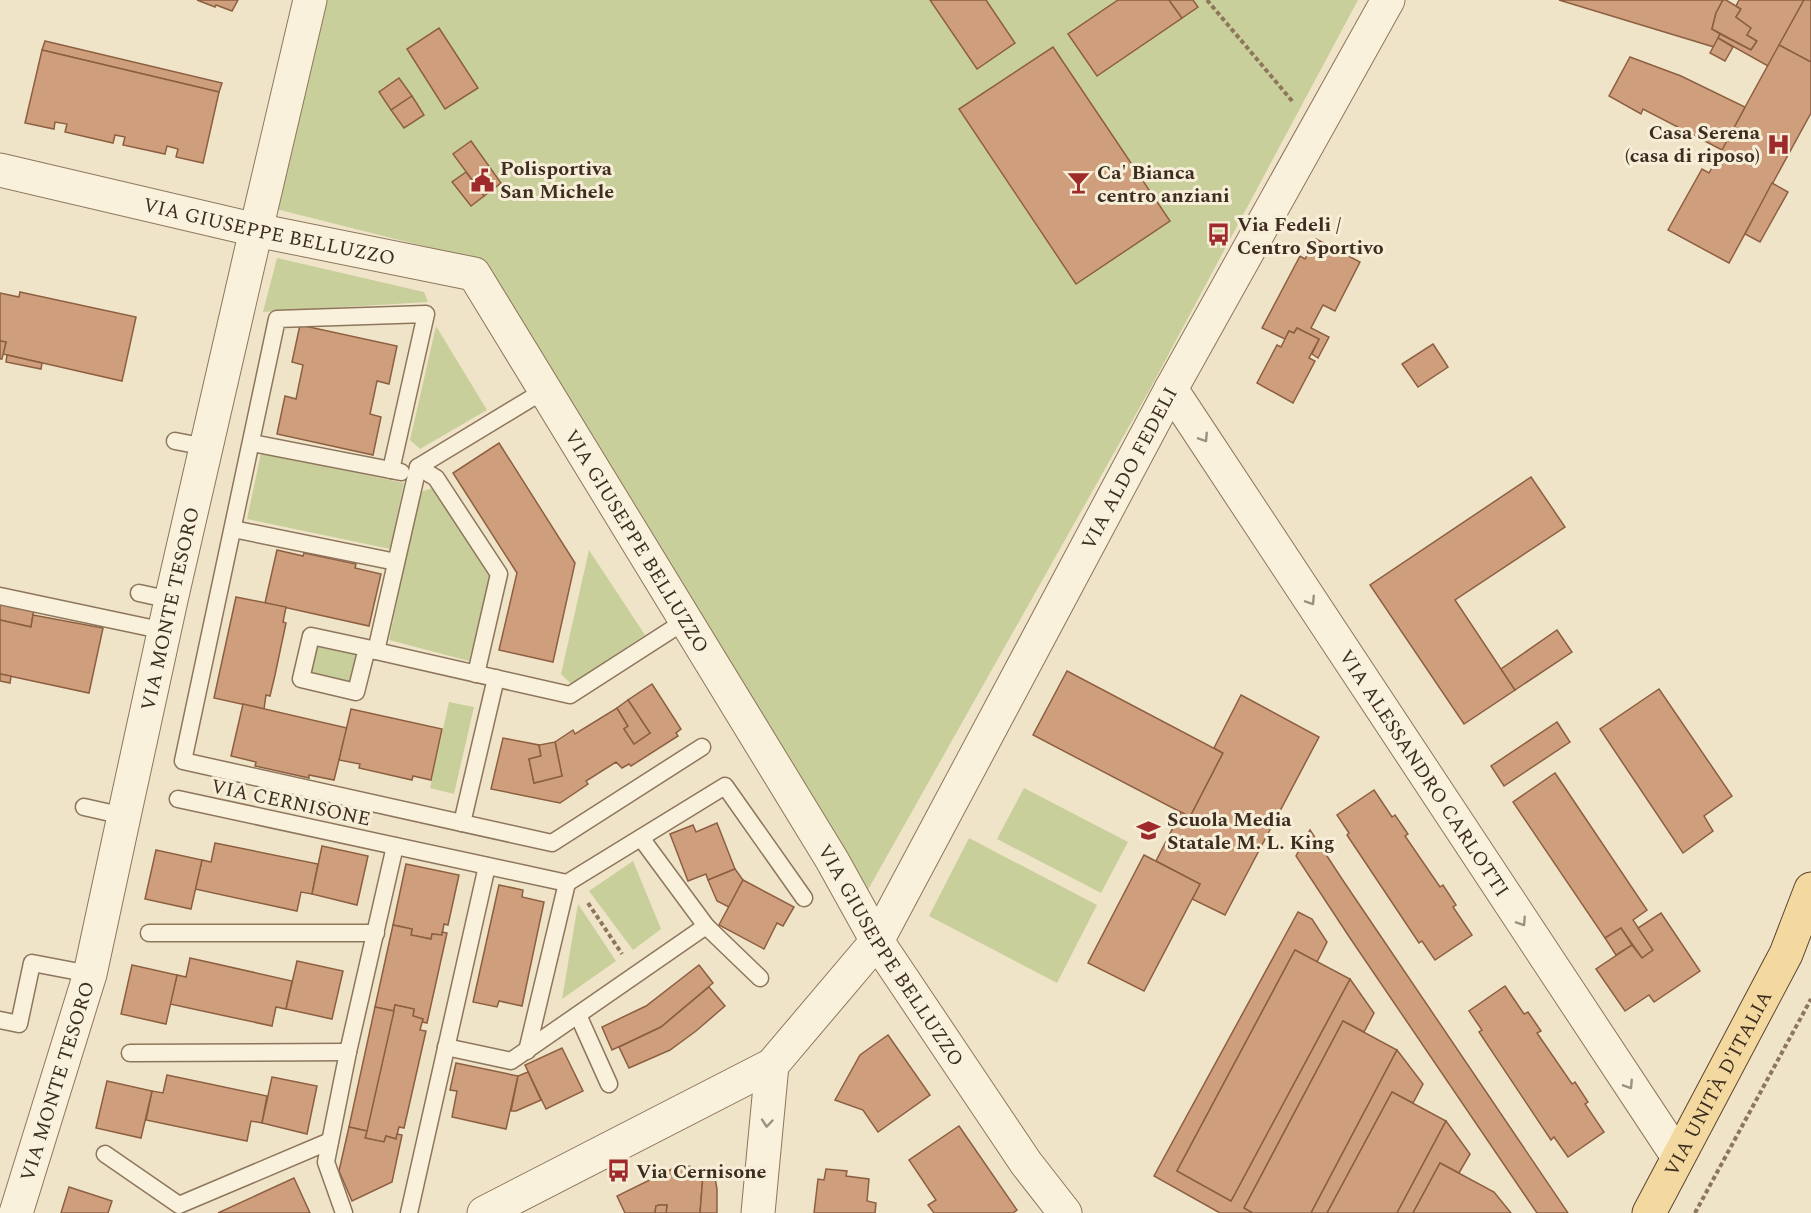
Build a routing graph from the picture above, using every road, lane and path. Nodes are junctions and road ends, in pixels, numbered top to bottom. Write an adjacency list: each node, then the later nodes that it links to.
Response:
1 (310, 0): 6 (street, VIA MONTE TESORO)
2 (1207, 0): 4 (path)
3 (1388, 0): 7 (street, VIA ALDO FEDELI)
4 (1295, 104)
5 (0, 170): 6 (street, VIA GIUSEPPE BELLUZZO)
6 (256, 230): 8 (street, VIA GIUSEPPE BELLUZZO); 16 (street, VIA MONTE TESORO)
7 (1172, 389): 35 (street, VIA ALDO FEDELI); 51 (street, VIA ALESSANDRO CARLOTTI, one-way to 51)
8 (544, 390): 11 (lane); 17 (street, VIA GIUSEPPE BELLUZZO)
9 (252, 443): 10 (lane); 10 (lane); 12 (lane)
10 (391, 470): 11 (lane)
11 (417, 471): 13 (lane); 18 (lane)
12 (233, 529): 13 (lane); 24 (lane)
13 (396, 562): 18 (lane)
14 (139, 593): 16 (lane)
15 (0, 596): 16 (lane)
16 (168, 616): 23 (street, VIA MONTE TESORO)
17 (685, 621): 19 (lane); 35 (street, VIA GIUSEPPE BELLUZZO)
18 (476, 674): 19 (lane)
19 (496, 678): 24 (lane)
20 (702, 747): 24 (lane)
21 (178, 799): 26 (lane, VIA CERNISONE)
22 (84, 807): 23 (lane)
23 (123, 816): 37 (street, VIA MONTE TESORO)
24 (462, 823)
25 (641, 838): 28 (lane); 30 (lane); 32 (lane)
26 (395, 846): 27 (lane, VIA CERNISONE); 34 (lane)
27 (487, 866): 28 (lane, VIA CERNISONE); 43 (lane)
28 (570, 881): 38 (path); 44 (lane)
29 (1811, 889): 36 (main road, VIA UNITÀ D'ITALIA)
30 (804, 898)
31 (1811, 921): 36 (main road, VIA UNITÀ D'ITALIA)
32 (705, 926): 38 (lane); 39 (lane)
33 (149, 933): 34 (lane)
34 (376, 933): 45 (lane)
35 (877, 941): 47 (street, VIA ALDO FEDELI); 58 (street, VIA GIUSEPPE BELLUZZO)
36 (1786, 954): 51 (main road, VIA UNITÀ D'ITALIA)
37 (90, 974): 42 (lane); 53 (street, VIA MONTE TESORO)
38 (636, 975): 41 (lane)
39 (760, 978)
40 (1811, 999): 60 (path)
41 (578, 1015): 44 (lane); 48 (lane)
42 (0, 1020)
43 (446, 1047): 44 (lane); 55 (lane)
44 (527, 1051)
45 (348, 1052): 46 (lane); 49 (lane)
46 (130, 1053)
47 (772, 1065): 56 (street); 57 (street, one-way to 57)
48 (609, 1083)
49 (330, 1141): 52 (lane); 54 (lane)
50 (105, 1154): 52 (lane)
51 (1678, 1157): 59 (main road, VIA UNITÀ D'ITALIA)
52 (181, 1209)
53 (16, 1213)
54 (344, 1213)
55 (409, 1213)
56 (484, 1213)
57 (758, 1213)
58 (1065, 1213)
59 (1649, 1213)
60 (1695, 1213)

